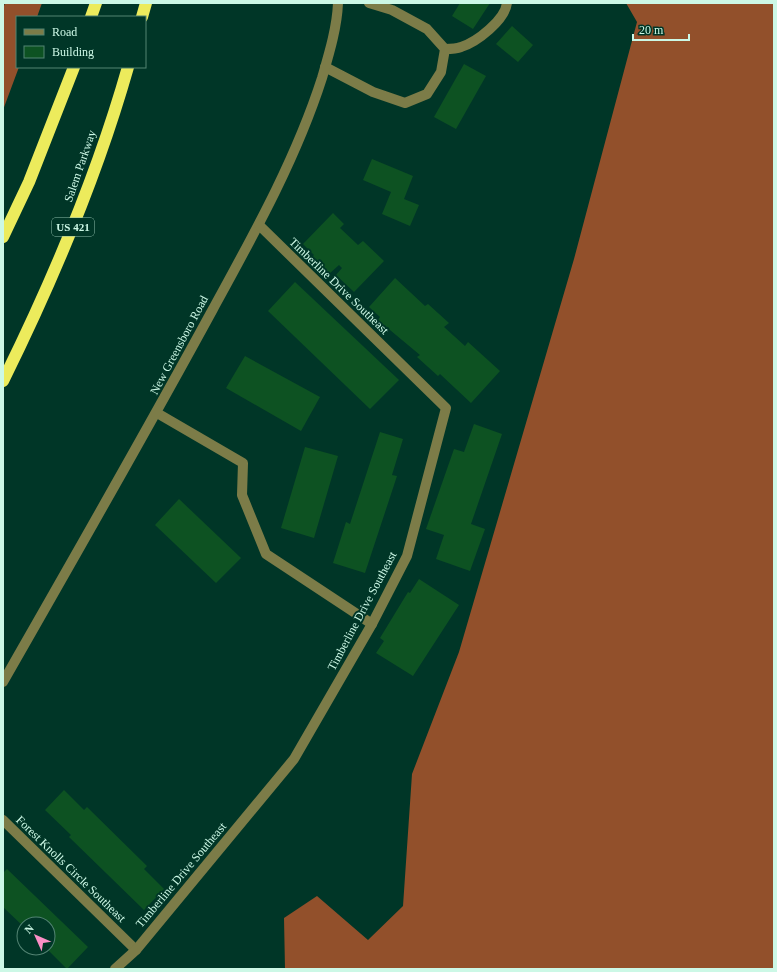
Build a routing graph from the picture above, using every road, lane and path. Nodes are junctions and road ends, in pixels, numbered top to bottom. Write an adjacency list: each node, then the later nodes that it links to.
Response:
1 (96, 3): 6 (highway)
2 (146, 3): 7 (highway)
3 (338, 3): 9 (street, New Greensboro Road)
4 (369, 3): 8 (street)
5 (507, 3): 8 (street)
6 (91, 16)
7 (142, 16)
8 (445, 49): 9 (street)
9 (325, 67): 12 (street, New Greensboro Road)
10 (74, 68): 13 (highway)
11 (128, 68): 14 (highway, Salem Parkway / US 421)
12 (259, 225): 15 (street, New Greensboro Road); 16 (street, Timberline Drive Southeast)
13 (3, 236)
14 (3, 381)
15 (157, 413): 16 (street); 17 (street, New Greensboro Road)
16 (372, 624): 19 (street, Timberline Drive Southeast)
17 (3, 682)
18 (3, 820): 19 (street, Forest Knolls Circle Southeast)
19 (136, 950): 20 (street)
20 (115, 969)

